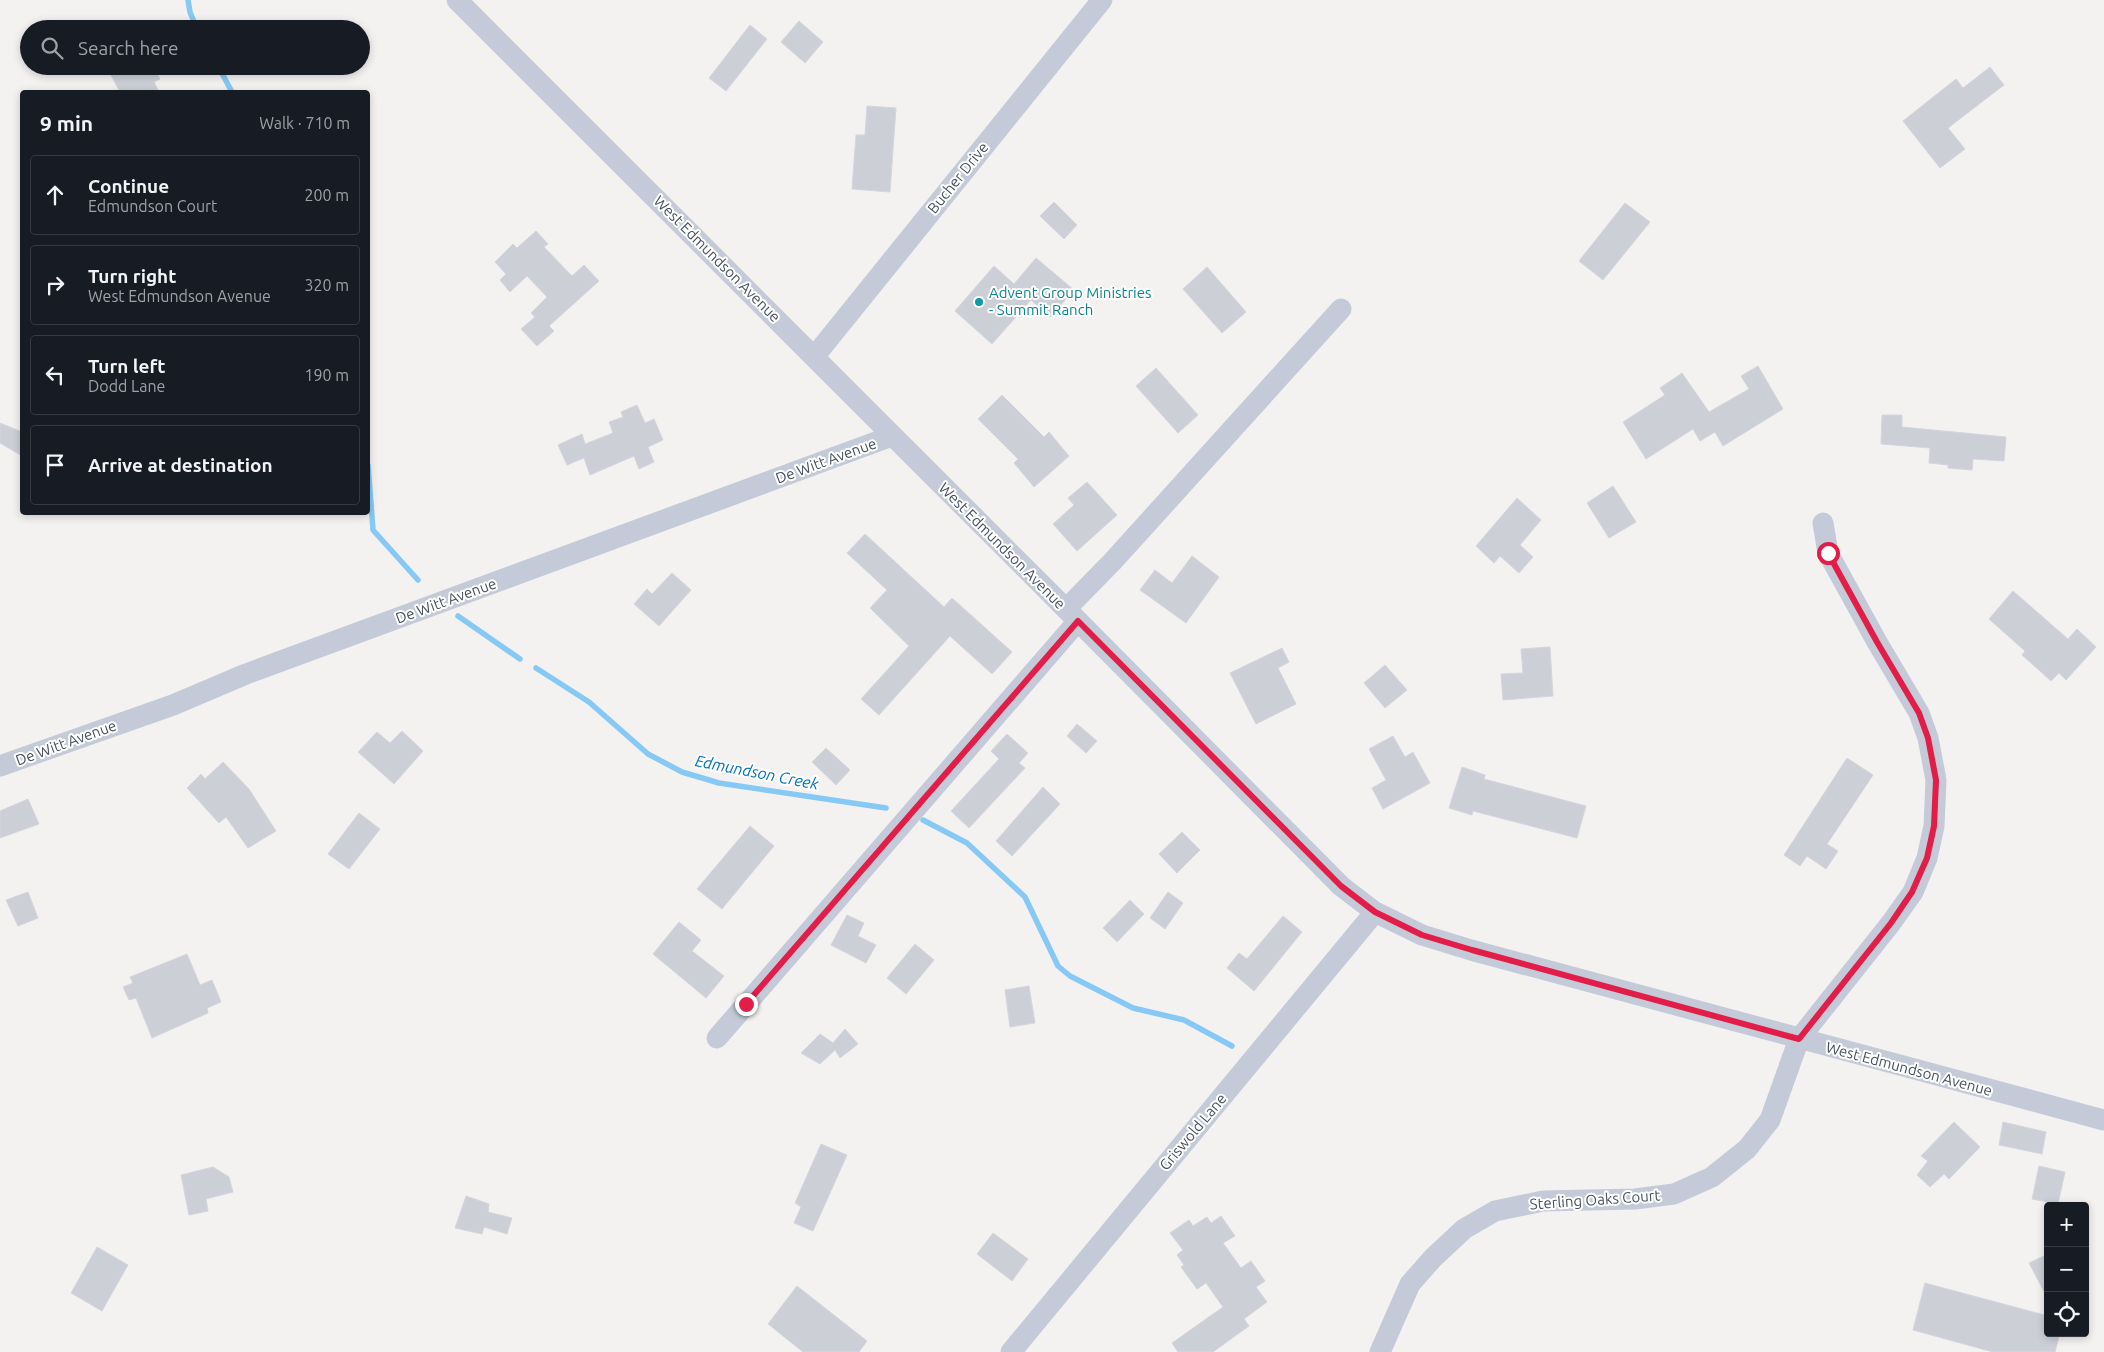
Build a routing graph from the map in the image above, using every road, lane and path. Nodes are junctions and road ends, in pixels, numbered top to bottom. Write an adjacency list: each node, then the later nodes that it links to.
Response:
1 (457, 0): 4 (street, West Edmundson Avenue)
2 (1102, 0): 4 (street, Bucher Drive)
3 (1341, 309): 7 (street)
4 (814, 357): 5 (street, West Edmundson Avenue)
5 (892, 436): 7 (street, West Edmundson Avenue); 8 (street, De Witt Avenue)
6 (1823, 523): 11 (street, Sterling Oaks Court)
7 (1072, 615): 9 (street, West Edmundson Avenue); 10 (street)
8 (0, 766)
9 (1375, 912): 11 (street, West Edmundson Avenue); 13 (street, Griswold Lane)
10 (717, 1038)
11 (1799, 1039): 12 (street, West Edmundson Avenue); 14 (street, Sterling Oaks Court)
12 (2104, 1120)
13 (1011, 1352)
14 (1380, 1352)

